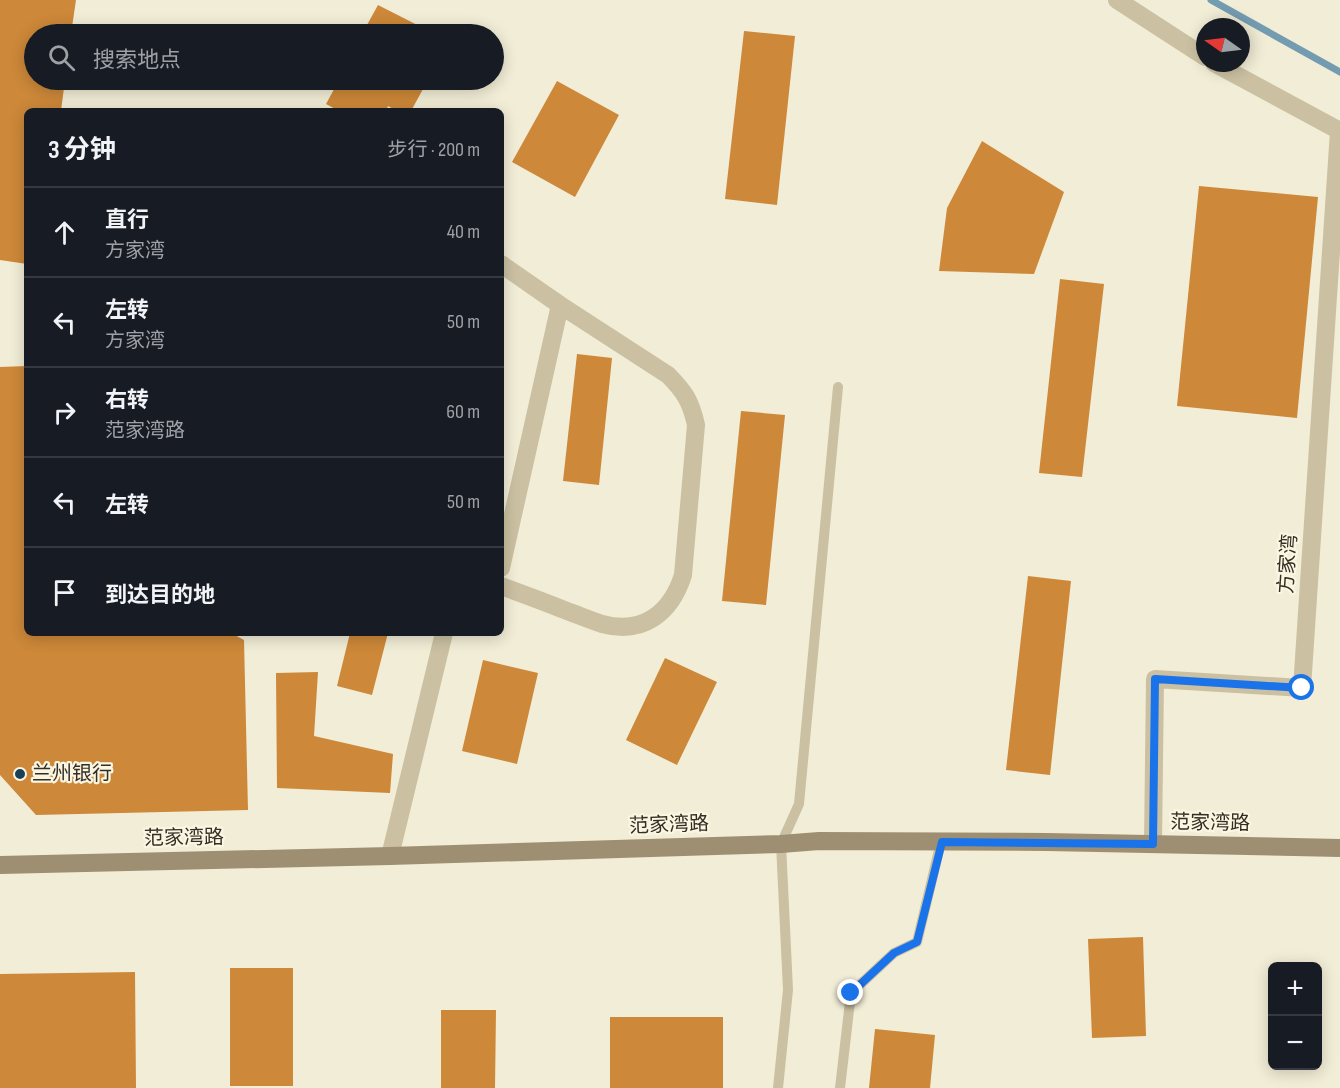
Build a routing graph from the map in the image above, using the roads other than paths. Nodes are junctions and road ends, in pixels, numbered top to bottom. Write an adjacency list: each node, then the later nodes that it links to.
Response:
1 (1117, 0): 2 (street)
2 (1196, 51)
3 (1231, 72): 4 (street)
4 (1340, 131): 13 (street, 方家湾)
5 (504, 266): 6 (street)
6 (560, 306): 8 (street); 9 (street)
7 (838, 387): 12 (lane)
8 (504, 555)
9 (504, 587)
10 (443, 636): 15 (street)
11 (942, 842): 12 (main road, 范家湾路); 13 (main road, 范家湾路); 18 (lane)
12 (781, 844): 15 (main road, 范家湾路); 17 (lane)
13 (1153, 844): 14 (main road, 范家湾路)
14 (1340, 848)
15 (390, 856): 16 (main road, 范家湾路)
16 (0, 865)
17 (778, 1088)
18 (840, 1088)

